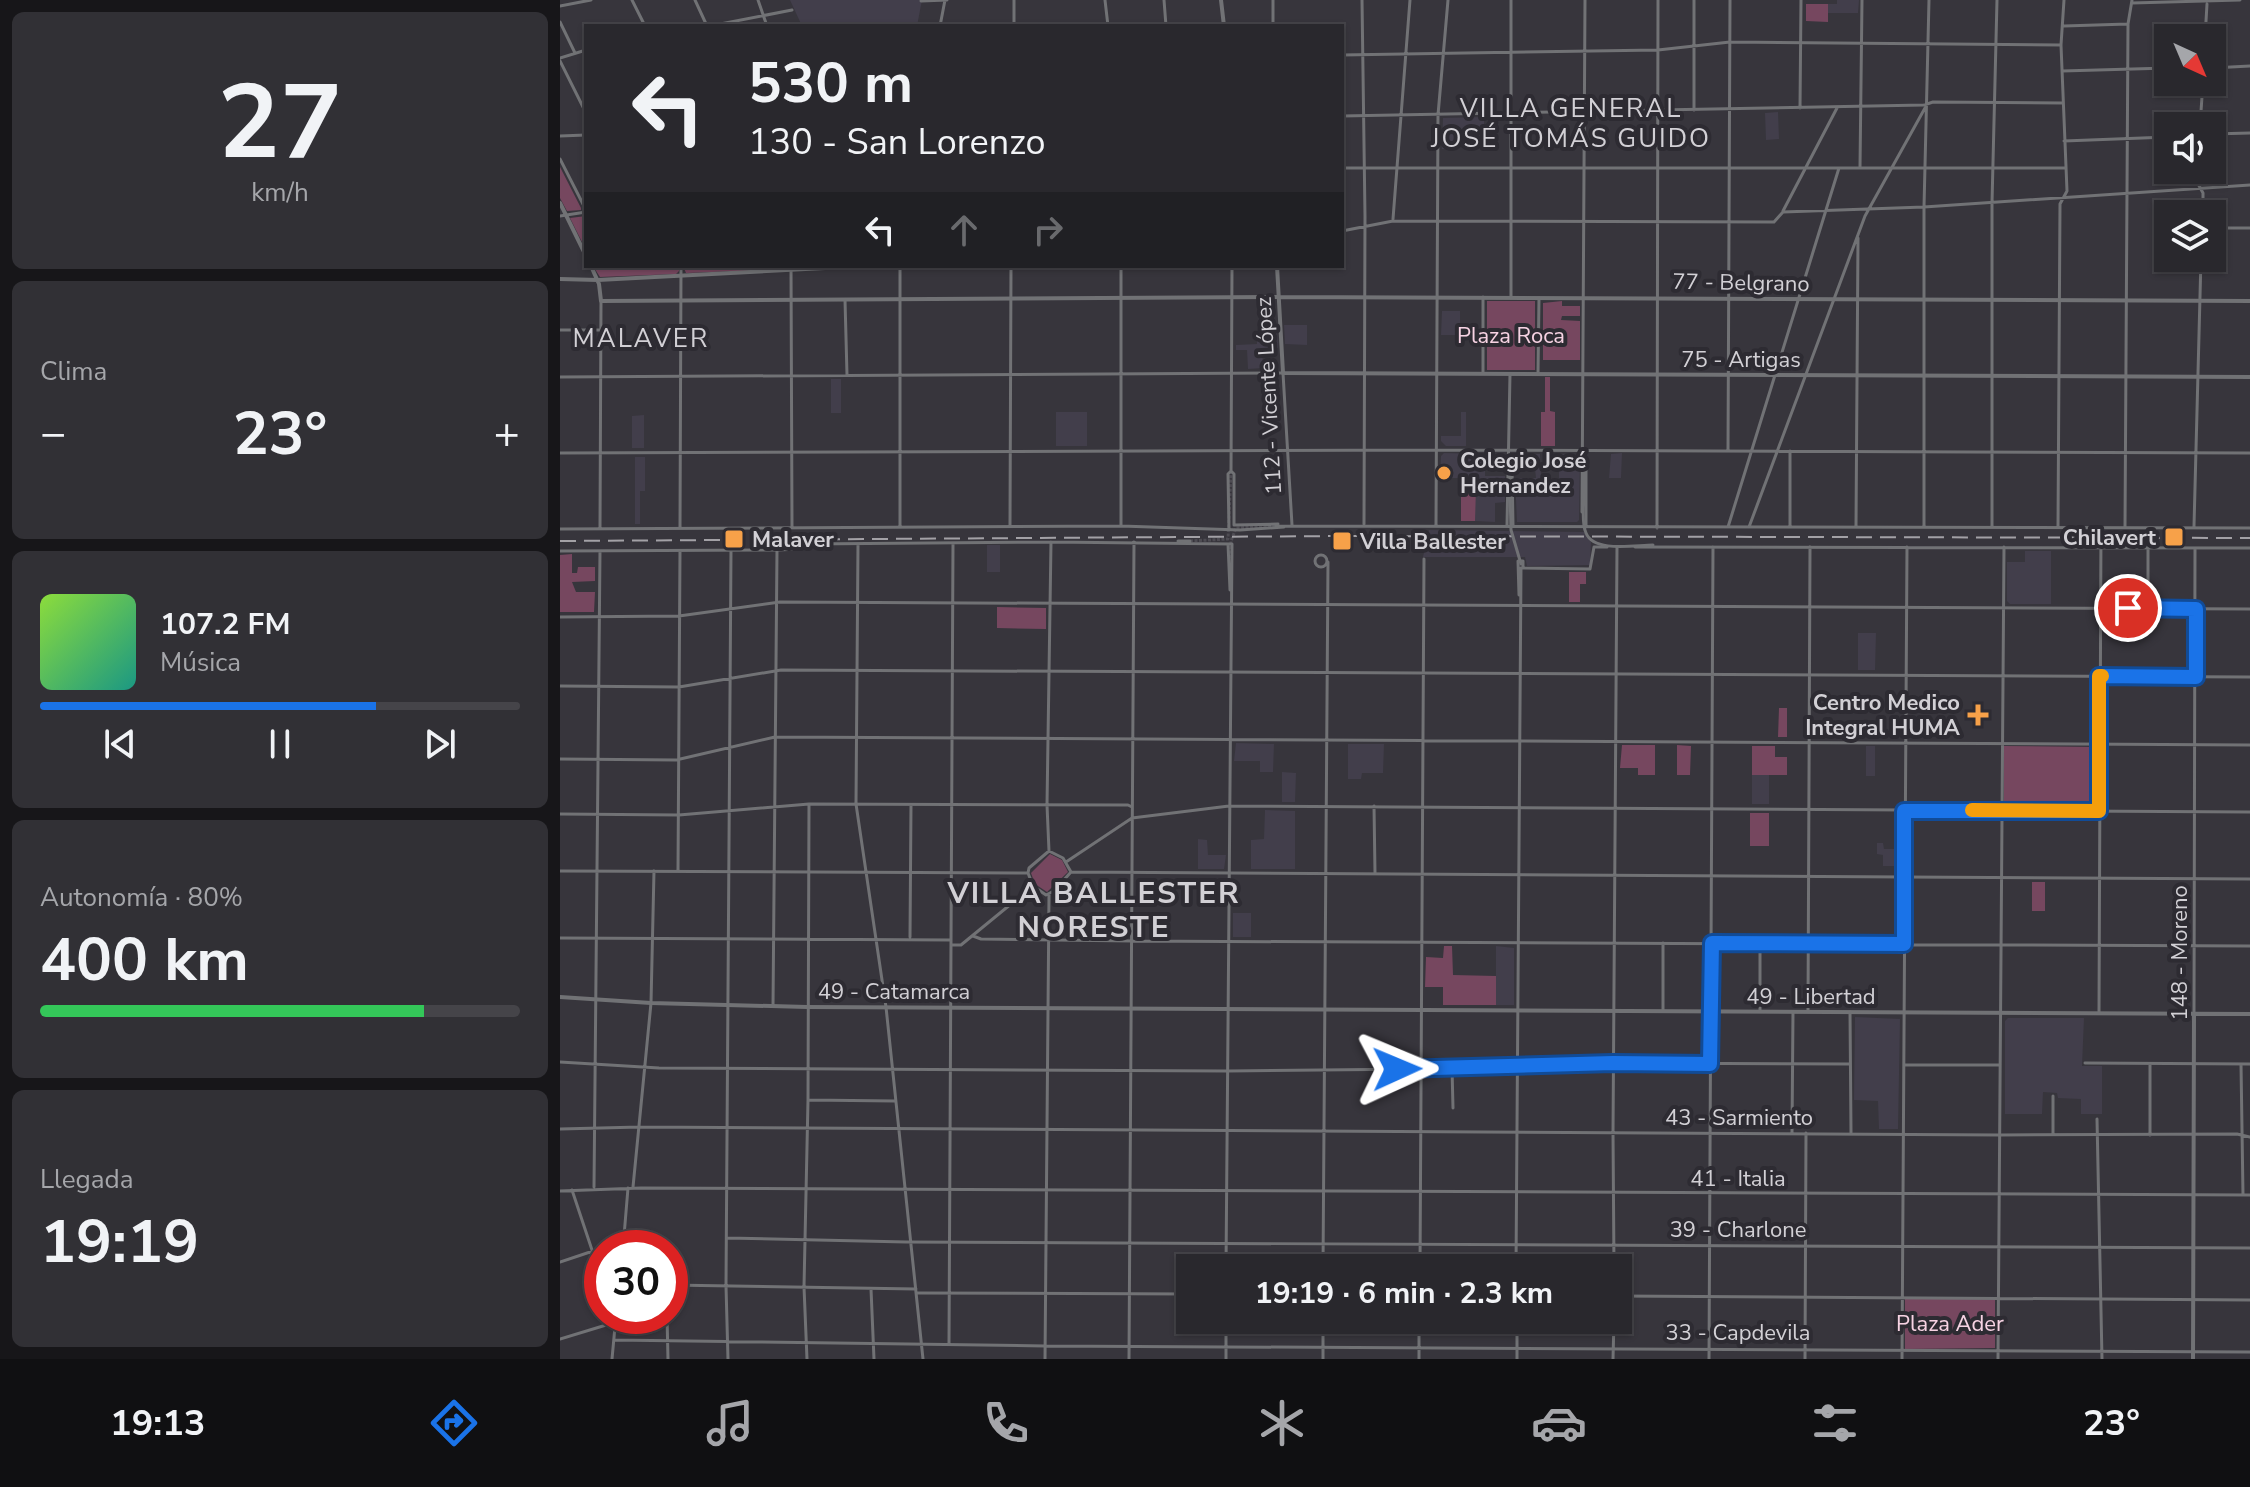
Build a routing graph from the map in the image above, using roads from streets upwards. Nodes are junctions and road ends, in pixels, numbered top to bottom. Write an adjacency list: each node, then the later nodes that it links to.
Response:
1 (591, 0): 28 (street)
2 (632, 0): 32 (street)
3 (695, 0): 33 (street)
4 (758, 0): 30 (street)
5 (946, 0): 25 (street); 36 (street)
6 (1014, 0): 37 (street)
7 (1105, 0): 38 (street)
8 (1164, 0): 39 (street)
9 (1221, 0): 40 (street)
10 (1273, 0): 41 (street)
11 (1362, 0): 58 (street)
12 (1410, 0): 59 (street)
13 (1448, 0): 57 (street)
14 (1511, 0): 55 (street)
15 (1585, 0): 54 (street)
16 (1658, 0): 52 (street)
17 (1694, 0): 49 (street)
18 (1730, 0): 45 (street)
19 (1801, 0): 46 (street)
20 (1862, 0): 47 (street)
21 (1929, 0): 48 (street)
22 (1997, 0): 50 (street)
23 (2064, 0): 44 (street)
24 (2240, 0): 26 (street)
25 (921, 1)
26 (2207, 1): 27 (street); 43 (street)
27 (2132, 2): 42 (street)
28 (560, 6)
29 (792, 10): 30 (street)
30 (765, 16): 34 (street); 35 (street)
31 (560, 22): 56 (street)
32 (644, 24)
33 (707, 24)
34 (719, 24)
35 (767, 24)
36 (940, 24)
37 (1014, 24)
38 (1108, 24)
39 (1166, 24)
40 (1224, 24)
41 (1273, 24)
42 (2128, 24): 44 (street); 64 (street)
43 (2206, 24)
44 (2062, 26): 51 (street)
45 (1730, 42): 46 (street); 49 (street); 74 (street)
46 (1801, 42): 47 (street); 71 (street)
47 (1862, 43): 48 (street); 70 (street)
48 (1928, 43): 50 (street); 69 (street)
49 (1694, 45): 52 (street); 76 (street)
50 (1997, 45): 51 (street); 67 (street)
51 (2061, 45): 66 (street)
52 (1658, 50): 54 (street); 75 (street)
53 (584, 51): 56 (street)
54 (1585, 51): 55 (street); 77 (street)
55 (1512, 52): 57 (street); 78 (street)
56 (575, 53): 61 (street)
57 (1444, 53): 59 (street); 81 (street)
58 (1363, 54): 59 (street); 60 (street); 79 (street)
59 (1406, 54): 80 (street)
60 (1344, 55)
61 (560, 60): 73 (street)
62 (2250, 66): 63 (street)
63 (2226, 67)
64 (2128, 68): 65 (street); 66 (street); 88 (street)
65 (2154, 68)
66 (2062, 71): 68 (street)
67 (1995, 102): 68 (street); 69 (street); 104 (street)
68 (2063, 103): 89 (street)
69 (1927, 105): 70 (street); 102 (street); 103 (street)
70 (1860, 107): 72 (street); 95 (street)
71 (1800, 108): 72 (street); 74 (street)
72 (1837, 108): 100 (street)
73 (584, 109)
74 (1730, 109): 76 (street); 99 (street)
75 (1657, 110): 76 (street); 77 (street); 98 (street)
76 (1694, 110)
77 (1585, 112): 78 (street); 94 (street)
78 (1511, 113): 81 (street); 97 (street)
79 (1364, 115): 80 (street); 82 (street); 92 (street)
80 (1401, 115): 81 (street); 91 (street)
81 (1438, 115): 93 (street)
82 (1344, 116)
83 (2250, 133): 84 (street)
84 (2226, 134)
85 (584, 135): 86 (street)
86 (560, 136)
87 (2154, 138): 88 (street)
88 (2127, 139): 89 (street); 109 (street)
89 (2064, 141): 105 (street)
90 (560, 159): 114 (street)
91 (1397, 166): 92 (street); 93 (street); 121 (street)
92 (1364, 167): 96 (street); 127 (street)
93 (1438, 167): 97 (street); 122 (street)
94 (1584, 167): 97 (street); 98 (street); 124 (street)
95 (1860, 167): 101 (street); 102 (street)
96 (1344, 168)
97 (1511, 168): 123 (street)
98 (1657, 168): 99 (street); 125 (street)
99 (1730, 168): 100 (street); 126 (street)
100 (1805, 168): 101 (street); 119 (street)
101 (1839, 168): 118 (street)
102 (1891, 168): 103 (street); 116 (street)
103 (1926, 168): 104 (street); 115 (street)
104 (1994, 168): 105 (street); 113 (street)
105 (2065, 168): 110 (street)
106 (2198, 184): 108 (street)
107 (2250, 185): 108 (street)
108 (2201, 188): 109 (street); 111 (street)
109 (2127, 194): 110 (street); 163 (street)
110 (2063, 197): 113 (street); 167 (street)
111 (2203, 200)
112 (560, 203): 120 (street)
113 (1992, 203): 115 (street); 162 (street)
114 (584, 207)
115 (1924, 207): 116 (street); 157 (street)
116 (1868, 209): 118 (street); 131 (street)
117 (584, 211): 120 (street)
118 (1825, 211): 119 (street); 159 (street)
119 (1783, 212): 126 (street)
120 (563, 216): 132 (street)
121 (1393, 221): 122 (street); 127 (street)
122 (1438, 221): 123 (street); 149 (street)
123 (1511, 221): 124 (street); 151 (street)
124 (1585, 222): 125 (street); 156 (street)
125 (1657, 222): 126 (street); 152 (street)
126 (1729, 223): 158 (street)
127 (1365, 226): 130 (street); 148 (street)
128 (2226, 228): 129 (street)
129 (2250, 228)
130 (1344, 231)
131 (1858, 237): 160 (street); 161 (street)
132 (584, 253)
133 (592, 268): 144 (street)
134 (681, 268): 142 (street)
135 (791, 268): 142 (street); 165 (street)
136 (900, 268): 153 (street)
137 (1011, 268): 154 (street)
138 (1121, 268): 145 (street)
139 (1232, 268): 146 (street)
140 (1277, 268): 147 (street, 112 - Vicente López)
141 (2201, 272): 169 (street)
142 (681, 275): 144 (street); 164 (street)
143 (560, 279): 144 (street)
144 (598, 280): 168 (street)
145 (1122, 297): 146 (street, 77 - Belgrano); 154 (street, 77 - Belgrano); 185 (street)
146 (1232, 297): 147 (street, 77 - Belgrano); 174 (street)
147 (1279, 297): 148 (street, 77 - Belgrano); 173 (street, 112 - Vicente López)
148 (1365, 297): 149 (street, 77 - Belgrano); 175 (street)
149 (1437, 297): 150 (street, 77 - Belgrano); 176 (street)
150 (1483, 297): 151 (street, 77 - Belgrano); 177 (street)
151 (1511, 297): 155 (street, 77 - Belgrano)
152 (1657, 297): 156 (street, 77 - Belgrano); 158 (street, 77 - Belgrano); 181 (street)
153 (900, 298): 154 (street, 77 - Belgrano); 166 (street, 77 - Belgrano); 183 (street)
154 (1011, 298): 184 (street)
155 (1539, 298): 156 (street, 77 - Belgrano); 179 (street)
156 (1584, 298): 180 (street)
157 (1925, 298): 161 (street, 77 - Belgrano); 162 (street, 77 - Belgrano); 187 (street)
158 (1729, 299): 159 (street, 77 - Belgrano); 189 (street)
159 (1798, 299): 160 (street, 77 - Belgrano); 190 (street)
160 (1833, 299): 161 (street, 77 - Belgrano); 186 (street)
161 (1857, 299): 191 (street)
162 (1992, 299): 167 (street, 77 - Belgrano); 192 (street)
163 (2127, 299): 167 (street, 77 - Belgrano); 169 (street, 77 - Belgrano); 197 (street)
164 (680, 300): 165 (street, 77 - Belgrano); 168 (street, 77 - Belgrano); 196 (street)
165 (791, 300): 166 (street, 77 - Belgrano); 188 (street)
166 (845, 300): 182 (street)
167 (2059, 300): 193 (street)
168 (601, 301): 172 (street)
169 (2200, 301): 170 (street, 77 - Belgrano); 198 (street)
170 (2250, 301)
171 (560, 330): 172 (street)
172 (601, 330): 195 (street)
173 (1283, 373): 174 (street, 75 - Artigas); 175 (street, 75 - Artigas); 201 (street, 112 - Vicente López)
174 (1231, 374): 185 (street, 75 - Artigas); 200 (street)
175 (1364, 374): 176 (street, 75 - Artigas); 202 (street)
176 (1436, 374): 177 (street, 75 - Artigas); 203 (street)
177 (1483, 374): 178 (street, 75 - Artigas)
178 (1510, 374): 179 (street, 75 - Artigas); 204 (street)
179 (1538, 374): 180 (street, 75 - Artigas)
180 (1584, 374): 181 (street, 75 - Artigas); 205 (street)
181 (1656, 374): 189 (street, 75 - Artigas); 206 (street)
182 (847, 375): 183 (street, 75 - Artigas); 188 (street, 75 - Artigas)
183 (900, 375): 184 (street, 75 - Artigas); 207 (street)
184 (1011, 375): 185 (street, 75 - Artigas); 217 (street)
185 (1121, 375): 208 (street)
186 (1804, 375): 190 (street, 75 - Artigas); 191 (street, 75 - Artigas); 211 (street)
187 (1924, 375): 191 (street, 75 - Artigas); 192 (street, 75 - Artigas); 218 (street)
188 (791, 376): 196 (street, 75 - Artigas); 216 (street)
189 (1728, 376): 190 (street, 75 - Artigas); 209 (street)
190 (1774, 376): 210 (street)
191 (1857, 376): 213 (street)
192 (1991, 376): 193 (street, 75 - Artigas); 219 (street)
193 (2059, 376): 197 (street, 75 - Artigas); 220 (street)
194 (560, 377): 195 (street, 75 - Artigas)
195 (601, 377): 196 (street, 75 - Artigas); 214 (street)
196 (680, 377): 215 (street)
197 (2127, 377): 198 (street, 75 - Artigas); 222 (street)
198 (2197, 377): 199 (street, 75 - Artigas); 223 (street)
199 (2250, 377)
200 (1231, 450): 201 (street); 208 (street); 236 (street)
201 (1288, 450): 202 (street); 227 (street, 112 - Vicente López)
202 (1363, 450): 203 (street); 228 (street)
203 (1436, 450): 204 (street); 232 (street)
204 (1509, 450): 205 (street); 226 (street)
205 (1584, 450): 206 (street); 225 (street)
206 (1656, 450): 209 (street); 250 (street)
207 (900, 451): 216 (street); 217 (street); 235 (street)
208 (1121, 451): 217 (street); 230 (street)
209 (1728, 451): 210 (street)
210 (1753, 451): 211 (street); 238 (street)
211 (1776, 451): 212 (street); 239 (street)
212 (1790, 451): 213 (street); 240 (street)
213 (1857, 451): 218 (street); 241 (street)
214 (600, 452): 215 (street); 221 (street); 247 (street)
215 (680, 452): 216 (street); 248 (street)
216 (790, 452): 249 (street)
217 (1010, 452): 229 (street)
218 (1924, 452): 219 (street); 242 (street)
219 (1991, 452): 220 (street); 243 (street)
220 (2058, 452): 222 (street); 244 (street)
221 (560, 453)
222 (2126, 453): 223 (street); 245 (street)
223 (2196, 453): 224 (street); 246 (street)
224 (2250, 453)
225 (1584, 455): 237 (street); 260 (street, bridge)
226 (1509, 461): 233 (street); 234 (street); 276 (street, bridge)
227 (1290, 525): 228 (street); 231 (street); 236 (street)
228 (1364, 525): 232 (street)
229 (1010, 526): 230 (street); 235 (street)
230 (1121, 526): 236 (street)
231 (1276, 526)
232 (1436, 526): 233 (street)
233 (1507, 526): 234 (street)
234 (1513, 526): 237 (street)
235 (900, 527): 249 (street)
236 (1231, 527)
237 (1584, 527): 250 (street)
238 (1728, 527): 239 (street); 250 (street)
239 (1749, 527): 240 (street)
240 (1790, 527): 241 (street)
241 (1856, 527): 242 (street)
242 (1924, 527): 243 (street)
243 (1992, 527): 244 (street)
244 (2058, 527): 251 (street)
245 (2125, 527): 246 (street); 251 (street)
246 (2194, 527): 252 (street)
247 (600, 528): 248 (street); 253 (street)
248 (680, 528): 249 (street)
249 (792, 528)
250 (1657, 528)
251 (2101, 528): 267 (street)
252 (2250, 528)
253 (560, 529)
254 (1190, 541): 257 (street)
255 (1051, 542): 256 (street); 259 (street); 281 (street)
256 (1134, 542): 257 (street); 282 (street)
257 (1162, 542): 283 (street)
258 (858, 544): 259 (street); 272 (street); 279 (street)
259 (953, 544): 280 (street)
260 (1676, 546): 262 (street); 263 (street)
261 (2148, 546): 267 (street); 268 (street); 293 (street)
262 (1617, 547): 276 (street); 287 (street)
263 (1713, 547): 264 (street); 289 (street)
264 (1810, 547): 265 (street); 290 (street)
265 (1907, 547): 266 (street); 291 (street)
266 (2004, 547): 267 (street); 294 (street)
267 (2100, 548): 292 (street)
268 (2195, 548): 269 (street); 295 (street, 148 - Moreno)
269 (2250, 548)
270 (560, 550): 273 (street)
271 (731, 550): 272 (street); 274 (street); 288 (street)
272 (777, 550): 278 (street)
273 (600, 551): 274 (street); 299 (street)
274 (680, 551): 297 (street)
275 (1424, 559): 285 (street)
276 (1522, 566): 286 (street)
277 (1325, 568): 277 (street); 284 (street)
278 (776, 602): 279 (street); 288 (street); 300 (street)
279 (857, 602): 280 (street); 301 (street)
280 (954, 603): 281 (street); 303 (street)
281 (1049, 603): 282 (street); 302 (street)
282 (1133, 604): 283 (street); 304 (street)
283 (1230, 605): 284 (street); 305 (street)
284 (1327, 605): 285 (street); 306 (street)
285 (1423, 605): 286 (street); 307 (street)
286 (1520, 606): 287 (street); 308 (street)
287 (1616, 606): 289 (street); 309 (street)
288 (732, 608): 297 (street); 315 (street)
289 (1713, 608): 290 (street); 310 (street)
290 (1809, 608): 291 (street); 311 (street)
291 (1906, 608): 294 (street); 312 (street)
292 (2099, 608): 293 (street); 294 (street); 314 (street)
293 (2148, 608): 295 (street)
294 (2003, 609): 313 (street)
295 (2196, 609): 296 (street); 316 (street, 148 - Moreno)
296 (2250, 609)
297 (679, 616): 299 (street); 320 (street)
298 (560, 617): 299 (street)
299 (600, 617): 319 (street)
300 (776, 670): 301 (street); 315 (street); 321 (street)
301 (857, 670): 303 (street); 322 (street)
302 (1049, 670): 303 (street); 304 (street); 324 (street)
303 (953, 671): 323 (street)
304 (1133, 671): 305 (street); 325 (street)
305 (1229, 672): 306 (street); 326 (street)
306 (1326, 672): 307 (street); 327 (street)
307 (1423, 672): 308 (street); 328 (street)
308 (1520, 673): 309 (street); 329 (street)
309 (1616, 673): 310 (street); 330 (street)
310 (1713, 674): 311 (street); 331 (street)
311 (1810, 674): 312 (street); 332 (street)
312 (1906, 675): 313 (street); 333 (street)
313 (2003, 675): 314 (street); 334 (street)
314 (2099, 676): 316 (street); 335 (street)
315 (732, 677): 320 (street); 338 (street)
316 (2196, 677): 317 (street); 336 (street, 148 - Moreno)
317 (2250, 677)
318 (560, 686): 319 (street)
319 (599, 687): 320 (street); 340 (street)
320 (679, 687): 341 (street)
321 (775, 737): 322 (street); 338 (street); 344 (street)
322 (857, 737): 323 (street); 343 (street)
323 (953, 738): 324 (street); 346 (street)
324 (1049, 738): 325 (street); 347 (street)
325 (1134, 738): 326 (street); 351 (street)
326 (1229, 738): 327 (street); 348 (street)
327 (1326, 739): 328 (street); 349 (street)
328 (1423, 739): 329 (street); 352 (street)
329 (1519, 740): 330 (street); 353 (street)
330 (1616, 741): 331 (street); 354 (street)
331 (1712, 741): 332 (street); 355 (street)
332 (1809, 742): 333 (street); 356 (street)
333 (1905, 742): 334 (street); 359 (street)
334 (2002, 743): 335 (street); 358 (street)
335 (2099, 743): 336 (street); 360 (street)
336 (2196, 745): 337 (street); 361 (street, 148 - Moreno)
337 (2250, 745)
338 (730, 748): 341 (street); 357 (street)
339 (560, 759): 340 (street)
340 (598, 759): 341 (street); 364 (street)
341 (679, 759): 365 (street)
342 (809, 804): 343 (street); 344 (street); 375 (street)
343 (856, 804): 345 (street); 376 (street)
344 (777, 805): 357 (street); 374 (street)
345 (911, 805): 346 (street); 377 (street)
346 (952, 805): 347 (street); 378 (street)
347 (1047, 805): 351 (street); 367 (street)
348 (1229, 806): 349 (street); 366 (street); 382 (street)
349 (1326, 806): 350 (street); 384 (street)
350 (1374, 806): 352 (street); 383 (street)
351 (1132, 807): 366 (street)
352 (1423, 807): 353 (street); 385 (street)
353 (1519, 808): 354 (street); 386 (street)
354 (1616, 808): 355 (street); 387 (street)
355 (1712, 809): 356 (street); 388 (street)
356 (1809, 809): 359 (street); 389 (street)
357 (731, 810): 365 (street); 373 (street)
358 (2002, 810): 359 (street); 360 (street); 391 (street)
359 (1904, 811): 390 (street)
360 (2099, 811): 361 (street); 392 (street)
361 (2195, 812): 362 (street); 393 (street, 148 - Moreno)
362 (2250, 812)
363 (560, 814): 364 (street)
364 (598, 815): 365 (street); 370 (street)
365 (679, 815): 372 (street)
366 (1132, 818): 368 (street); 381 (street)
367 (1049, 851): 368 (street); 380 (street)
368 (1066, 862): 379 (street)
369 (560, 871): 370 (street)
370 (598, 871): 371 (street); 399 (street)
371 (654, 871): 372 (street); 400 (street)
372 (678, 871): 373 (street)
373 (731, 871): 374 (street); 401 (street)
374 (774, 871): 375 (street); 402 (street)
375 (808, 871): 376 (street); 403 (street)
376 (866, 872): 377 (street); 405 (street)
377 (910, 872): 378 (street); 404 (street)
378 (952, 872): 380 (street); 410 (street)
379 (1071, 872): 381 (street); 396 (street)
380 (1028, 873): 395 (street)
381 (1132, 873): 382 (street); 407 (street)
382 (1229, 873): 384 (street); 408 (street)
383 (1375, 873): 384 (street); 385 (street)
384 (1325, 874): 409 (street)
385 (1422, 874): 386 (street); 411 (street)
386 (1519, 874): 387 (street); 412 (street)
387 (1616, 875): 388 (street); 413 (street)
388 (1711, 875): 389 (street); 415 (street)
389 (1808, 876): 390 (street); 417 (street)
390 (1905, 878): 391 (street); 418 (street)
391 (2002, 878): 392 (street); 419 (street)
392 (2099, 878): 393 (street); 420 (street)
393 (2195, 879): 394 (street); 421 (street, 148 - Moreno)
394 (2250, 879)
395 (1033, 886): 396 (street); 397 (street)
396 (1049, 895): 406 (street)
397 (973, 936): 406 (street); 410 (street)
398 (560, 938): 399 (street)
399 (597, 938): 400 (street); 424 (street)
400 (653, 938): 401 (street); 425 (street)
401 (730, 938): 402 (street); 426 (street)
402 (773, 939): 403 (street); 427 (street)
403 (808, 939): 405 (street); 428 (street)
404 (910, 939): 405 (street); 410 (street)
405 (875, 940): 429 (street)
406 (1049, 940): 407 (street); 431 (street)
407 (1132, 941): 408 (street); 432 (street)
408 (1228, 941): 409 (street); 433 (street)
409 (1325, 941): 411 (street); 434 (street)
410 (951, 942): 430 (street)
411 (1421, 942): 412 (street); 435 (street)
412 (1519, 942): 413 (street); 436 (street)
413 (1615, 942): 414 (street); 437 (street)
414 (1663, 943): 415 (street); 438 (street)
415 (1712, 943): 416 (street); 439 (street)
416 (1760, 943): 417 (street); 440 (street)
417 (1808, 944): 418 (street); 441 (street)
418 (1904, 944): 419 (street); 444 (street)
419 (2001, 945): 420 (street); 445 (street)
420 (2098, 945): 421 (street); 446 (street)
421 (2194, 945): 422 (street); 447 (street, 148 - Moreno)
422 (2250, 946)
423 (560, 997): 424 (street, 49 - Catamarca)
424 (597, 1000): 425 (street, 49 - Catamarca); 452 (street)
425 (651, 1003): 426 (street, 49 - Catamarca); 463 (street)
426 (730, 1006): 427 (street, 49 - Catamarca); 464 (street)
427 (773, 1006): 428 (street, 49 - Catamarca)
428 (807, 1007): 429 (street, 49 - Catamarca); 465 (street)
429 (886, 1007): 430 (street, 49 - Catamarca); 466 (street)
430 (951, 1007): 431 (street, 49 - Catamarca); 468 (street)
431 (1048, 1008): 432 (street, 49 - Catamarca); 469 (street)
432 (1131, 1008): 433 (street, 49 - Catamarca); 470 (street)
433 (1228, 1008): 434 (street, 49 - Libertad); 472 (street)
434 (1325, 1009): 435 (street, 49 - Libertad); 473 (street)
435 (1421, 1009): 436 (street, 49 - Libertad); 471 (street)
436 (1517, 1010): 437 (street, 49 - Libertad); 462 (street)
437 (1614, 1010): 438 (street, 49 - Libertad); 450 (street)
438 (1663, 1011): 439 (street, 49 - Libertad)
439 (1710, 1011): 440 (street, 49 - Libertad); 453 (street)
440 (1760, 1011): 442 (street, 49 - Libertad)
441 (1808, 1011): 442 (street, 49 - Libertad); 443 (street, 49 - Libertad)
442 (1793, 1012): 454 (street)
443 (1850, 1012): 444 (street, 49 - Libertad); 455 (street)
444 (1904, 1012): 445 (street, 49 - Libertad); 460 (street)
445 (2001, 1012): 446 (street, 49 - Libertad); 461 (street)
446 (2099, 1014): 447 (street, 49 - Libertad)
447 (2194, 1014): 448 (street, 49 - Libertad); 457 (street, 148 - Moreno)
448 (2250, 1014)
449 (560, 1062): 452 (street)
450 (1613, 1063): 453 (street); 462 (street); 492 (street)
451 (2085, 1063): 456 (street)
452 (595, 1064): 463 (street); 481 (street)
453 (1710, 1064): 454 (street); 493 (street)
454 (1792, 1064): 455 (street); 494 (street)
455 (1850, 1064): 496 (street)
456 (2150, 1064): 457 (street); 502 (street)
457 (2194, 1064): 458 (street); 499 (street, 148 - Moreno)
458 (2241, 1064): 459 (street); 503 (street)
459 (2250, 1064)
460 (1903, 1065): 461 (street); 497 (street)
461 (2000, 1065): 500 (street)
462 (1517, 1066): 467 (street); 491 (street)
463 (645, 1067): 464 (street); 479 (street)
464 (729, 1068): 465 (street); 480 (street)
465 (807, 1068): 466 (street); 475 (street)
466 (892, 1068): 468 (street); 476 (street)
467 (1452, 1068): 471 (street); 477 (street)
468 (951, 1069): 469 (street); 485 (street)
469 (1047, 1069): 470 (street); 486 (street)
470 (1131, 1069): 472 (street); 487 (street)
471 (1421, 1069): 473 (street); 490 (street)
472 (1228, 1071): 473 (street); 488 (street)
473 (1325, 1071): 489 (street)
474 (2053, 1096): 498 (street)
475 (808, 1100): 476 (street); 483 (street)
476 (895, 1101): 484 (street)
477 (1453, 1108)
478 (2097, 1119): 501 (street)
479 (640, 1127): 480 (street, 43 - Sarmiento); 481 (street, 43 - Sarmiento); 505 (street)
480 (729, 1127): 483 (street, 43 - Sarmiento); 506 (street)
481 (596, 1128): 482 (street, 43 - Sarmiento); 507 (street)
482 (560, 1129)
483 (805, 1129): 484 (street, 43 - Sarmiento); 510 (street)
484 (898, 1129): 485 (street, 43 - Sarmiento); 508 (street)
485 (950, 1129): 486 (street, 43 - Sarmiento); 511 (street)
486 (1047, 1129): 487 (street, 43 - Sarmiento); 513 (street)
487 (1131, 1130): 488 (street, 43 - Sarmiento); 514 (street)
488 (1228, 1131): 489 (street, 43 - Sarmiento); 515 (street)
489 (1324, 1131): 490 (street, 43 - Sarmiento); 516 (street)
490 (1421, 1132): 491 (street, 43 - Sarmiento); 517 (street)
491 (1516, 1132): 492 (street, 43 - Sarmiento); 518 (street)
492 (1613, 1133): 493 (street, 43 - Sarmiento); 519 (street)
493 (1709, 1133): 494 (street, 43 - Sarmiento); 520 (street)
494 (1792, 1133): 495 (street, 43 - Sarmiento)
495 (1806, 1133): 496 (street, 43 - Sarmiento); 521 (street)
496 (1851, 1133): 497 (street, 43 - Sarmiento)
497 (1902, 1134): 500 (street, 43 - Sarmiento); 522 (street)
498 (2053, 1134): 500 (street, 43 - Sarmiento); 501 (street, 43 - Sarmiento)
499 (2194, 1134): 502 (street, 43 - Sarmiento); 503 (street, 43 - Sarmiento); 524 (street, 148 - Moreno)
500 (2000, 1135): 527 (street)
501 (2096, 1135): 502 (street, 43 - Sarmiento); 523 (street)
502 (2150, 1135)
503 (2243, 1136): 504 (street, 43 - Sarmiento); 525 (street)
504 (2250, 1137)
505 (631, 1188): 506 (street, 41 - Italia); 507 (street, 41 - Italia); 529 (street)
506 (727, 1188): 510 (street, 41 - Italia); 530 (street)
507 (594, 1189): 509 (street, 41 - Italia)
508 (905, 1189): 510 (street, 41 - Italia); 511 (street, 41 - Italia); 532 (street)
509 (572, 1190): 512 (street, 41 - Italia); 528 (street)
510 (805, 1190): 531 (street)
511 (949, 1190): 513 (street, 41 - Italia); 533 (street)
512 (560, 1191)
513 (1046, 1191): 514 (street, 41 - Italia); 534 (street)
514 (1130, 1191): 515 (street, 41 - Italia); 535 (street)
515 (1227, 1191): 516 (street, 41 - Italia); 536 (street)
516 (1324, 1192): 517 (street, 41 - Italia); 537 (street)
517 (1420, 1192): 518 (street, 41 - Italia); 538 (street)
518 (1517, 1192): 519 (street, 41 - Italia); 539 (street)
519 (1613, 1193): 520 (street, 41 - Italia); 540 (street)
520 (1709, 1194): 521 (street, 41 - Italia); 541 (street)
521 (1805, 1194): 522 (street, 41 - Italia); 542 (street)
522 (1903, 1194): 527 (street, 41 - Italia); 543 (street)
523 (2097, 1195): 524 (street, 41 - Italia); 527 (street, 41 - Italia); 545 (street)
524 (2194, 1195): 525 (street, 41 - Italia); 546 (street, 148 - Moreno)
525 (2243, 1195): 526 (street, 41 - Italia)
526 (2250, 1195)
527 (2000, 1196): 544 (street)
528 (585, 1230)
529 (625, 1230)
530 (727, 1238): 531 (street, 39 - Charlone); 556 (street)
531 (804, 1241): 532 (street, 39 - Charlone); 557 (street)
532 (911, 1241): 533 (street, 39 - Charlone); 559 (street)
533 (950, 1241): 534 (street, 39 - Charlone); 560 (street)
534 (1046, 1242): 535 (street, 39 - Charlone); 562 (street)
535 (1130, 1242): 536 (street, 39 - Charlone); 561 (street)
536 (1226, 1243): 537 (street, 39 - Charlone); 549 (street)
537 (1323, 1243): 538 (street, 39 - Charlone); 550 (street)
538 (1420, 1244): 539 (street, 39 - Charlone); 551 (street)
539 (1516, 1244): 540 (street, 39 - Charlone); 552 (street)
540 (1614, 1244): 541 (street, 39 - Charlone); 553 (street)
541 (1710, 1246): 542 (street, 39 - Charlone); 566 (street)
542 (1805, 1246): 543 (street, 39 - Charlone); 567 (street)
543 (1902, 1246): 544 (street, 39 - Charlone); 565 (street)
544 (2000, 1247): 545 (street, 39 - Charlone); 568 (street)
545 (2099, 1247): 546 (street, 39 - Charlone); 569 (street)
546 (2194, 1248): 547 (street, 39 - Charlone); 570 (street, 148 - Moreno)
547 (2250, 1248)
548 (584, 1254): 554 (street)
549 (1226, 1254)
550 (1323, 1254)
551 (1420, 1254)
552 (1516, 1254)
553 (1614, 1254)
554 (560, 1262)
555 (688, 1285): 556 (street)
556 (726, 1286): 557 (street); 583 (street)
557 (804, 1287): 558 (street); 584 (street)
558 (871, 1289): 559 (street); 585 (street)
559 (916, 1291): 560 (street); 586 (street)
560 (949, 1293): 562 (street); 587 (street)
561 (1129, 1293): 562 (street); 563 (street); 588 (street)
562 (1046, 1294): 589 (street)
563 (1176, 1294)
564 (1632, 1296): 566 (street)
565 (1902, 1297): 567 (street); 568 (street); 597 (street)
566 (1709, 1298): 567 (street); 595 (street)
567 (1805, 1298): 596 (street)
568 (1999, 1298): 569 (street); 598 (street)
569 (2101, 1299): 570 (street); 599 (street)
570 (2193, 1299): 571 (street); 600 (street, 148 - Moreno)
571 (2250, 1300)
572 (584, 1330): 580 (street)
573 (615, 1334): 581 (street)
574 (668, 1334): 582 (street)
575 (1226, 1334): 590 (street)
576 (1323, 1334): 592 (street)
577 (1419, 1334): 591 (street)
578 (1517, 1334): 593 (street)
579 (1614, 1334): 594 (street)
580 (560, 1339)
581 (614, 1340): 582 (street, 33 - Capdevila); 602 (street)
582 (668, 1341): 583 (street, 33 - Capdevila); 603 (street)
583 (728, 1341): 584 (street, 33 - Capdevila); 604 (street)
584 (806, 1343): 585 (street, 33 - Capdevila); 605 (street)
585 (873, 1344): 586 (street, 33 - Capdevila); 606 (street)
586 (922, 1344): 587 (street, 33 - Capdevila); 607 (street)
587 (949, 1344): 589 (street, 33 - Capdevila)
588 (1130, 1345): 589 (street, 33 - Capdevila); 590 (street, 33 - Capdevila); 609 (street)
589 (1045, 1346): 608 (street)
590 (1226, 1346): 592 (street, 33 - Capdevila); 610 (street)
591 (1419, 1347): 592 (street, 33 - Capdevila); 593 (street, 33 - Capdevila); 612 (street)
592 (1323, 1348): 611 (street)
593 (1517, 1348): 594 (street, 33 - Capdevila); 613 (street)
594 (1613, 1348): 595 (street, 33 - Capdevila); 614 (street)
595 (1709, 1349): 596 (street, 33 - Capdevila); 615 (street)
596 (1805, 1349): 597 (street, 33 - Capdevila); 616 (street)
597 (1902, 1349): 598 (street, 33 - Capdevila); 617 (street)
598 (1998, 1350): 599 (street, 33 - Capdevila); 618 (street)
599 (2102, 1350): 600 (street, 33 - Capdevila); 619 (street)
600 (2193, 1351): 601 (street, 33 - Capdevila); 620 (street, 148 - Moreno)
601 (2250, 1352)
602 (612, 1359)
603 (668, 1359)
604 (728, 1359)
605 (807, 1359)
606 (874, 1359)
607 (923, 1359)
608 (1045, 1359)
609 (1129, 1359)
610 (1226, 1359)
611 (1323, 1359)
612 (1419, 1359)
613 (1517, 1359)
614 (1613, 1359)
615 (1709, 1359)
616 (1805, 1359)
617 (1902, 1359)
618 (1998, 1359)
619 (2102, 1359)
620 (2193, 1359)

